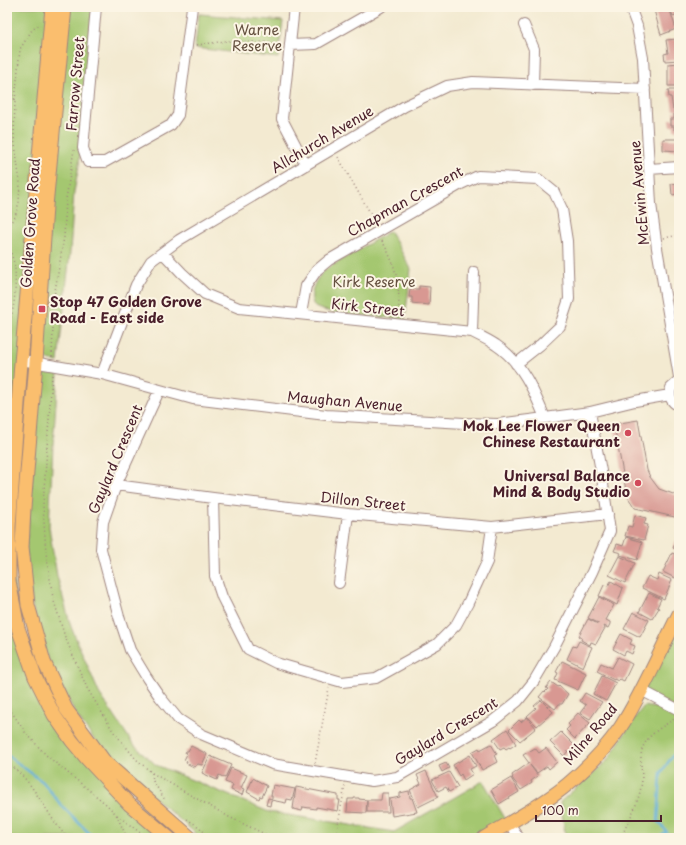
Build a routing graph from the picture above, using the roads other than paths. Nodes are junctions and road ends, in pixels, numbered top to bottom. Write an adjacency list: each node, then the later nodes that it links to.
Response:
1 (52, 7): 19 (main road, Golden Grove Road)
2 (65, 7): 20 (main road, Golden Grove Road)
3 (96, 7): 4 (street, Farrow Street)
4 (192, 7)
5 (294, 7): 9 (street)
6 (381, 7): 9 (street)
7 (634, 8): 11 (street, McEwin Avenue)
8 (524, 25): 10 (street)
9 (290, 45): 12 (street)
10 (533, 85): 11 (street, Allchurch Avenue); 12 (street, Allchurch Avenue)
11 (645, 89): 14 (street, McEwin Avenue)
12 (306, 165): 15 (street, Allchurch Avenue)
13 (679, 167): 14 (street)
14 (649, 169): 23 (street, McEwin Avenue)
15 (163, 253): 17 (street, Kirk Street); 22 (street, Allchurch Avenue)
16 (474, 272): 18 (street)
17 (301, 314): 18 (street, Kirk Street); 21 (street, Chapman Crescent)
18 (472, 332): 21 (street, Kirk Street)
19 (21, 360): 20 (street, Maughan Avenue); 40 (main road, Golden Grove Road)
20 (36, 362): 22 (street, Maughan Avenue); 41 (main road, Golden Grove Road)
21 (516, 364): 29 (street, Kirk Street)
22 (102, 374): 25 (street, Maughan Avenue)
23 (679, 377)
24 (679, 381): 26 (street)
25 (159, 391): 29 (street, Maughan Avenue); 30 (street, Gaylard Crescent)
26 (670, 395): 27 (street); 28 (street, Maughan Avenue)
27 (679, 406)
28 (590, 412): 29 (street, Maughan Avenue); 33 (street, Gaylard Crescent)
29 (545, 418)
30 (116, 485): 31 (street, Dillon Street); 33 (street, Gaylard Crescent)
31 (213, 498): 32 (street, Dillon Street); 34 (street)
32 (348, 514): 34 (street, Dillon Street); 35 (street)
33 (608, 514): 34 (street, Dillon Street)
34 (492, 527)
35 (339, 583)
36 (679, 614): 37 (main road, Milne Road)
37 (641, 690): 38 (street); 39 (main road, Milne Road)
38 (679, 710)
39 (510, 823): 42 (main road, Milne Road); 43 (street)
40 (170, 838)
41 (191, 838)
42 (484, 838)
43 (519, 838)

